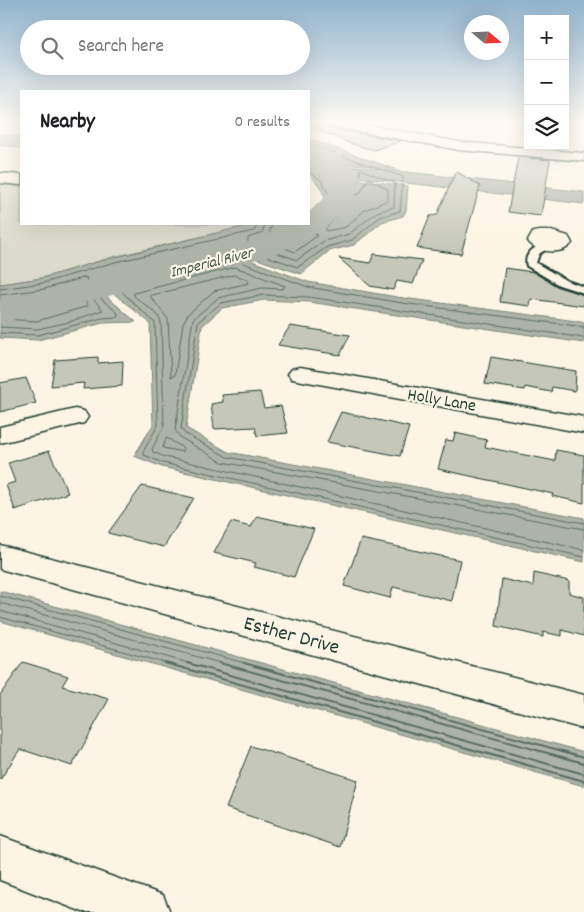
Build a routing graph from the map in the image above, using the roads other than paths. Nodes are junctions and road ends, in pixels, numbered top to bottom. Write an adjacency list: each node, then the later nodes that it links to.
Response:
1 (0, 178): 2 (street)
2 (20, 180)
3 (555, 244): 4 (street); 5 (lane)
4 (584, 245)
5 (584, 290)
6 (300, 374): 8 (street, Holly Lane)
7 (75, 417): 9 (street)
8 (584, 424)
9 (0, 435)
10 (0, 557): 11 (street, Esther Drive)
11 (584, 712)
12 (0, 858): 13 (street)
13 (146, 912)

